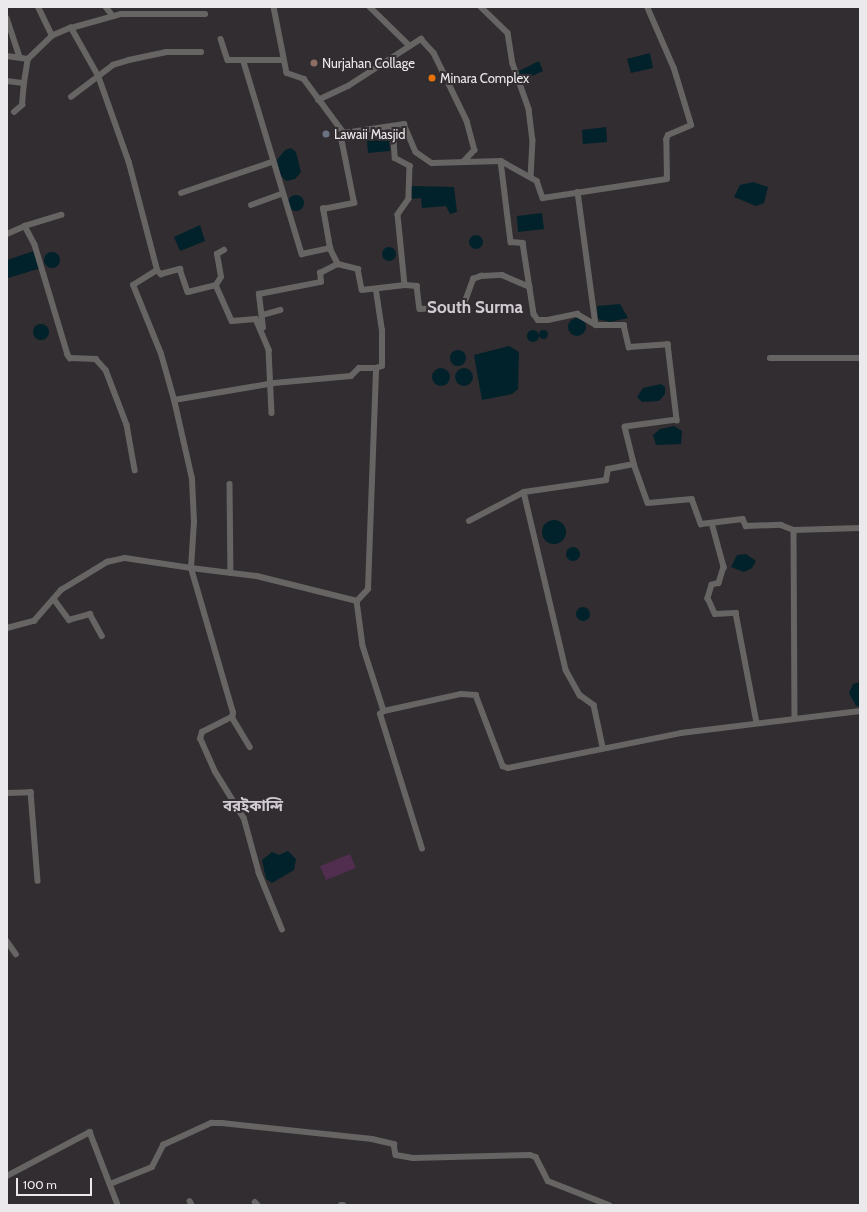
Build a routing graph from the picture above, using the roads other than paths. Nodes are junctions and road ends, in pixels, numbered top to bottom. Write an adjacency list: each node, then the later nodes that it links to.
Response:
1 (38, 7): 11 (street)
2 (106, 7): 8 (street)
3 (274, 7): 18 (street)
4 (370, 7): 13 (street)
5 (481, 7): 31 (street)
6 (648, 7): 32 (street)
7 (205, 14): 8 (street)
8 (113, 16): 10 (street)
9 (7, 18): 16 (street)
10 (71, 28): 11 (street); 20 (street)
11 (52, 36): 17 (street)
12 (221, 39): 19 (street)
13 (409, 45): 24 (street); 30 (street)
14 (201, 52): 20 (street)
15 (7, 56): 16 (street)
16 (20, 58): 17 (street)
17 (28, 59): 22 (street)
18 (283, 60): 19 (street); 24 (street)
19 (244, 62): 29 (street)
20 (98, 76): 23 (street); 42 (street)
21 (7, 81): 22 (street)
22 (24, 83): 25 (street)
23 (71, 97)
24 (318, 100): 27 (street)
25 (14, 112)
26 (393, 126): 27 (street); 30 (street); 44 (street)
27 (344, 133): 39 (street)
28 (501, 161): 30 (street); 31 (street); 45 (street)
29 (272, 162): 33 (street); 34 (street)
30 (464, 162)
31 (531, 177): 32 (street)
32 (578, 192): 49 (street)
33 (181, 193)
34 (282, 194): 35 (street); 39 (street)
35 (251, 205)
36 (61, 215): 37 (street)
37 (25, 226): 38 (street); 58 (street)
38 (7, 234)
39 (330, 248): 41 (street)
40 (224, 250): 43 (street)
41 (338, 264): 46 (street); 48 (street)
42 (157, 270): 43 (street); 55 (street)
43 (216, 285): 50 (street)
44 (404, 285): 45 (street); 46 (street)
45 (530, 287): 49 (street)
46 (376, 290): 53 (street)
47 (280, 310): 48 (street)
48 (263, 315): 50 (street)
49 (596, 325): 57 (street)
50 (263, 328): 54 (street)
51 (770, 358): 52 (street)
52 (860, 358)
53 (376, 368): 54 (street); 68 (street)
54 (270, 384): 55 (street); 56 (street)
55 (174, 400): 65 (street)
56 (272, 413)
57 (634, 464): 60 (street); 62 (street)
58 (134, 470)
59 (230, 484): 66 (street)
60 (524, 492): 61 (street); 77 (street)
61 (469, 521)
62 (712, 523): 64 (street); 75 (street)
63 (860, 528): 64 (street)
64 (794, 530): 74 (street)
65 (191, 568): 66 (street); 67 (street); 73 (street)
66 (231, 572): 68 (street)
67 (54, 600): 69 (street); 70 (street)
68 (357, 601): 71 (street)
69 (7, 628)
70 (102, 636)
71 (384, 711): 77 (street); 79 (street)
72 (860, 711): 74 (street)
73 (232, 717): 76 (street); 81 (street)
74 (795, 718): 75 (street)
75 (757, 723): 77 (street)
76 (250, 747)
77 (603, 747)
78 (7, 793): 80 (street)
79 (422, 849)
80 (38, 881)
81 (282, 930)
82 (7, 941): 83 (street)
83 (16, 954)
84 (7, 1176): 85 (street)
85 (110, 1184): 86 (street); 87 (street)
86 (118, 1205)
87 (609, 1205)

